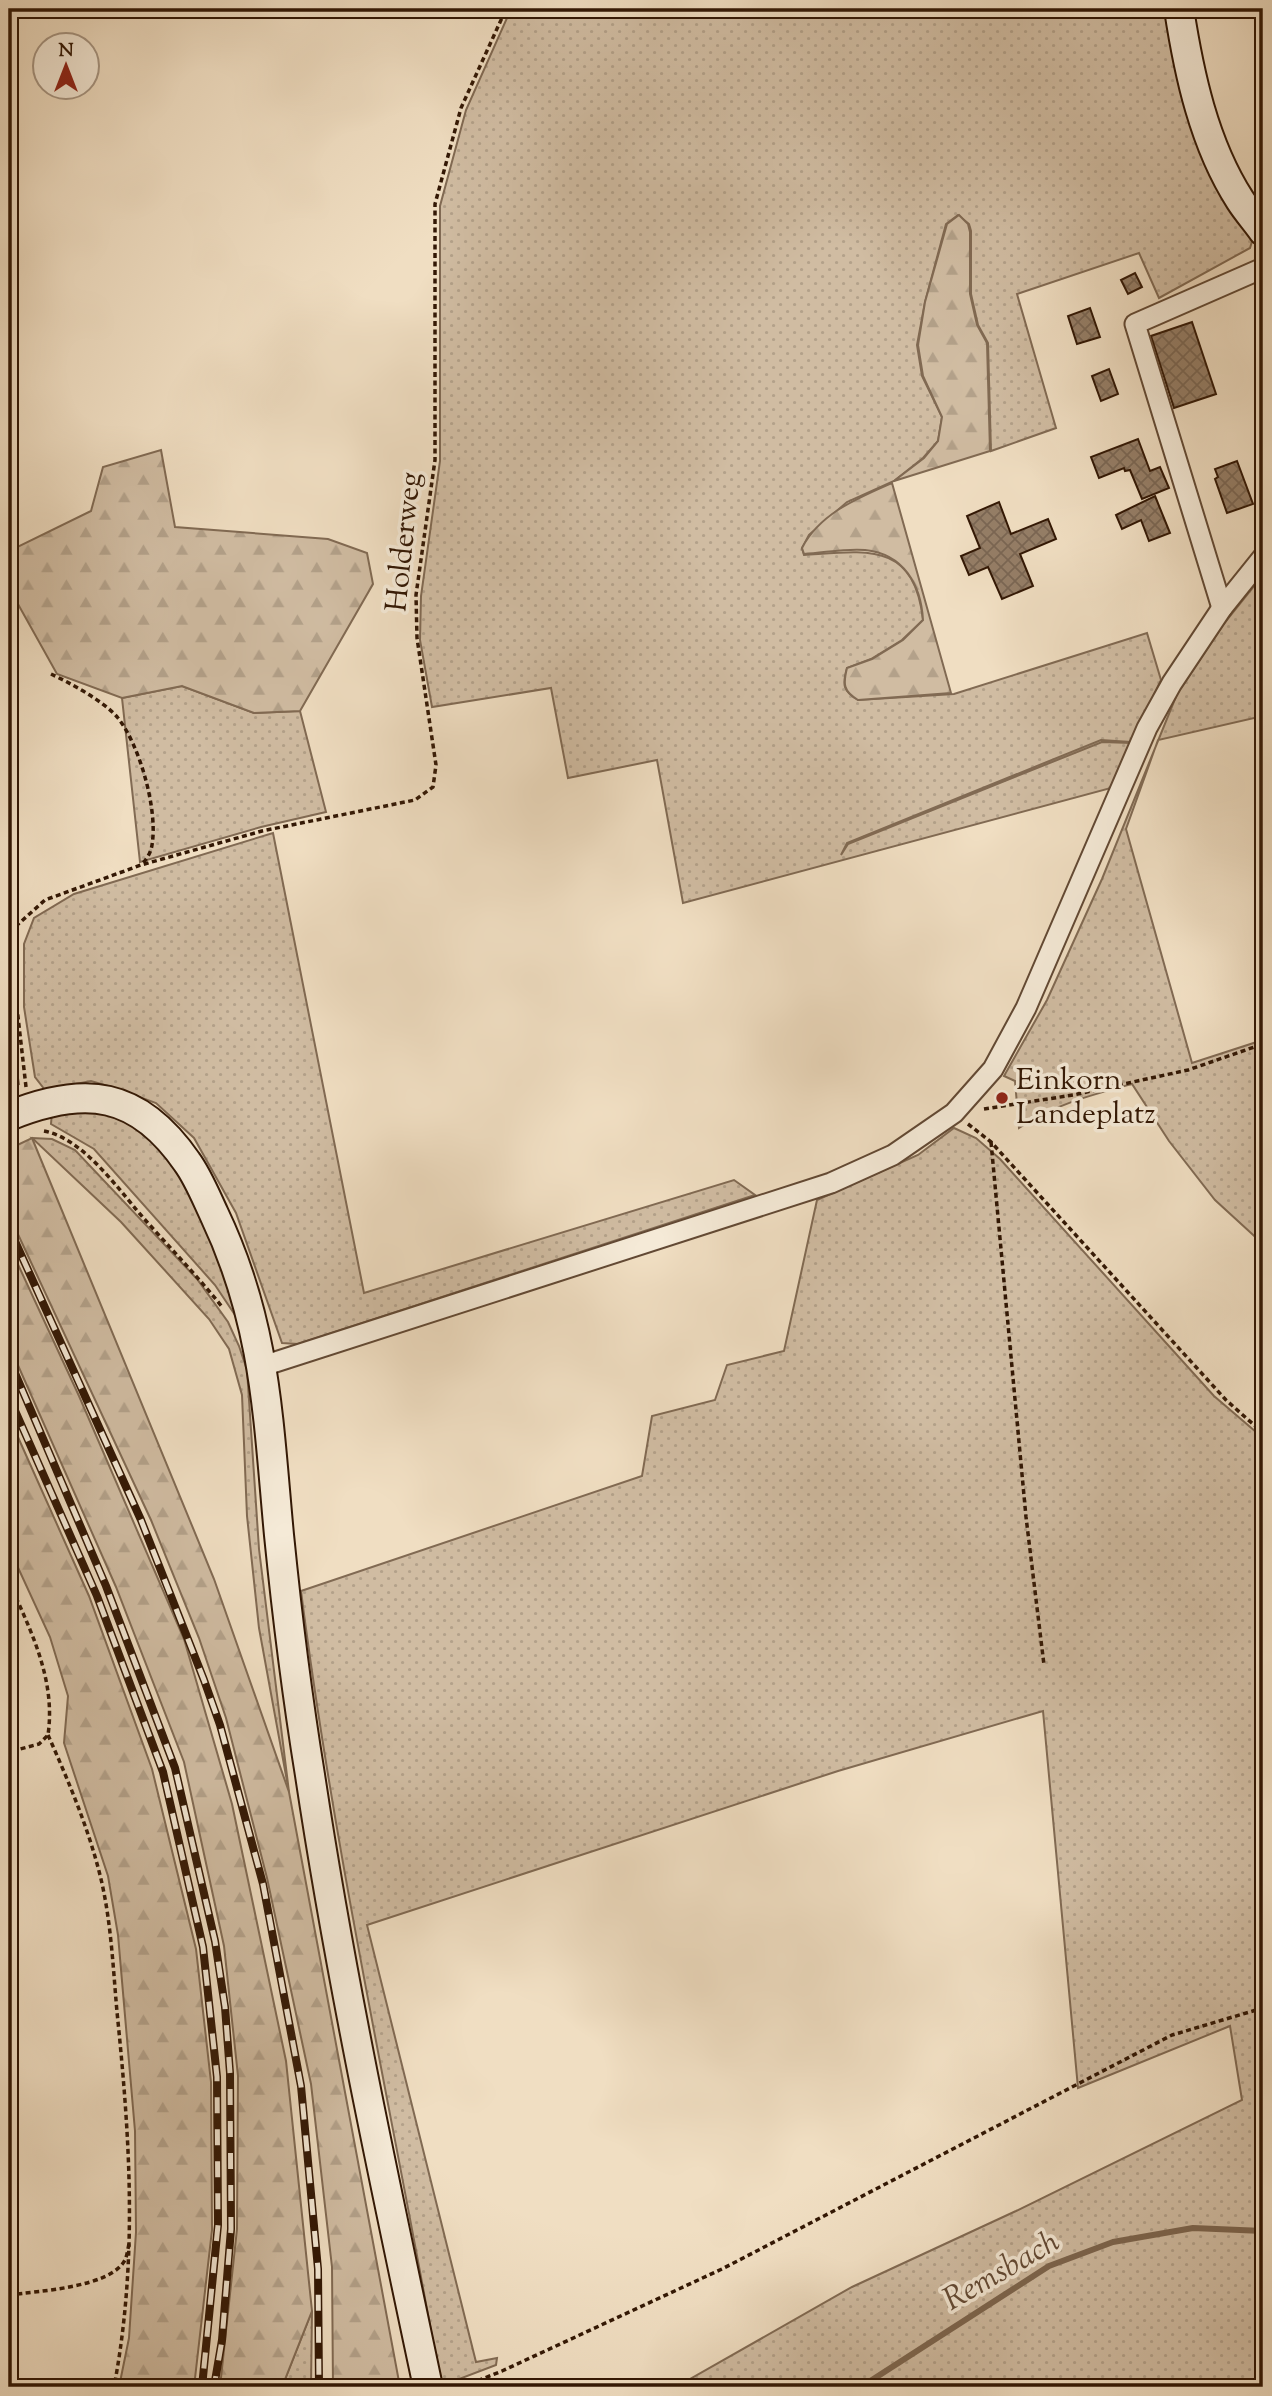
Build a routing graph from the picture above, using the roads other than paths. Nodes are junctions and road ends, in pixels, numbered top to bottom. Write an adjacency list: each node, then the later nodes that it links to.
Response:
1 (1180, 9): 2 (main road)
2 (1263, 231)
3 (1263, 268): 5 (street)
4 (1263, 557): 5 (street)
5 (1222, 608): 7 (street)
6 (25, 1118): 7 (main road)
7 (263, 1366): 8 (main road)
8 (428, 2387)

